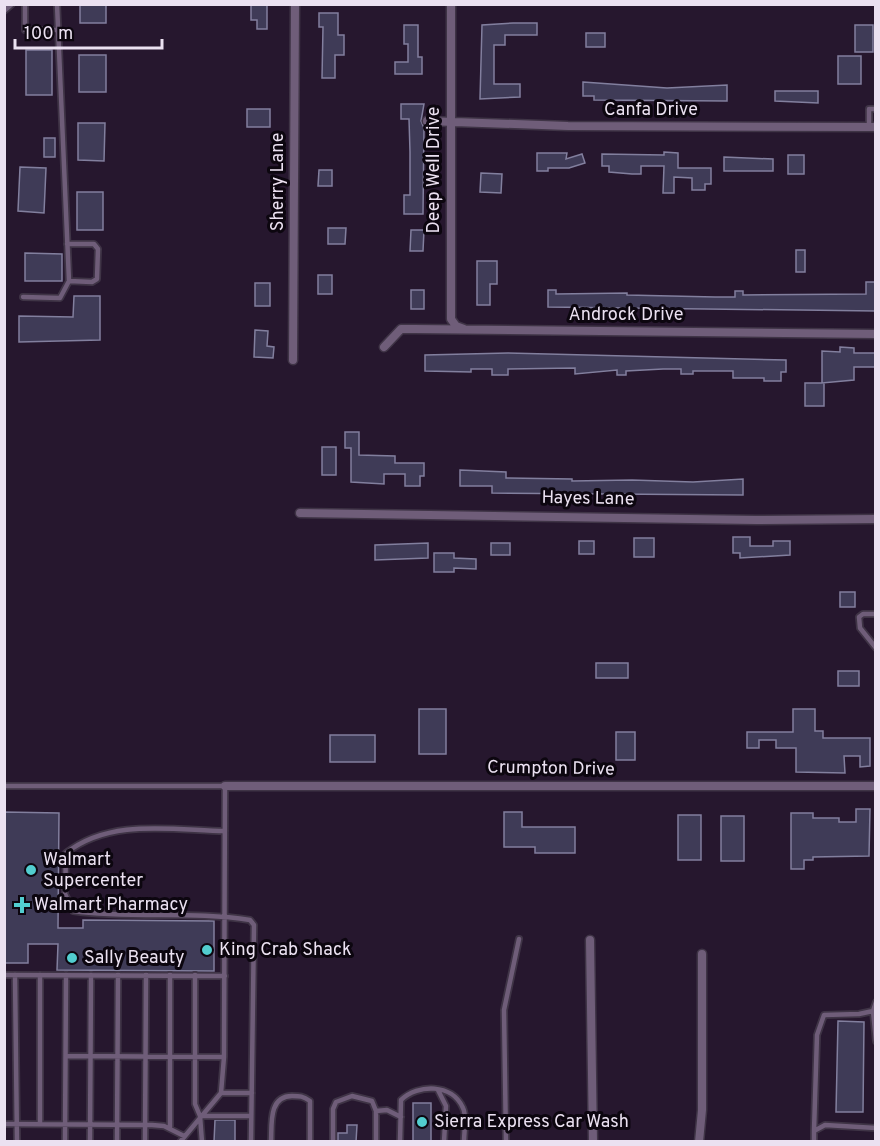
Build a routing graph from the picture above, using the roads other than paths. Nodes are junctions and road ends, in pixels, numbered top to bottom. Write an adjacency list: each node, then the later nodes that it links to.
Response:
1 (12, 4): 6 (lane)
2 (25, 4): 7 (lane)
3 (57, 4): 7 (lane)
4 (295, 4): 18 (street, Sherry Lane)
5 (451, 4): 10 (street, Deep Well Drive)
6 (4, 11)
7 (58, 30): 12 (lane)
8 (876, 109): 11 (lane)
9 (427, 121): 10 (street, Canfa Drive)
10 (450, 123): 11 (street, Canfa Drive); 15 (street, Deep Well Drive)
11 (872, 127)
12 (68, 244): 13 (lane); 13 (lane)
13 (69, 281): 14 (lane)
14 (23, 297)
15 (464, 329): 16 (street, Androck Drive); 17 (street, Androck Drive)
16 (876, 334)
17 (384, 347)
18 (293, 360)
19 (300, 513): 20 (street, Hayes Lane)
20 (876, 519)
21 (876, 614): 22 (lane)
22 (876, 648)
23 (4, 786): 24 (lane)
24 (225, 786): 25 (street, Crumpton Drive); 26 (lane)
25 (876, 786)
26 (225, 831): 27 (lane); 27 (lane)
27 (226, 916): 40 (lane); 53 (lane)
28 (519, 939): 84 (lane)
29 (590, 940): 85 (street)
30 (702, 954): 86 (street)
31 (4, 975): 32 (lane)
32 (15, 975): 33 (lane); 59 (lane)
33 (40, 975): 34 (lane); 60 (lane)
34 (66, 975): 35 (lane); 44 (lane)
35 (91, 975): 36 (lane); 45 (lane)
36 (118, 975): 37 (lane); 46 (lane)
37 (146, 975): 38 (lane); 47 (lane)
38 (171, 975): 39 (lane); 48 (lane)
39 (195, 975): 40 (lane); 49 (lane)
40 (225, 976): 50 (lane)
41 (876, 1002): 42 (lane)
42 (873, 1011): 43 (lane); 67 (lane)
43 (876, 1041)
44 (66, 1056): 45 (lane); 61 (lane)
45 (91, 1056): 46 (lane); 62 (lane)
46 (118, 1056): 47 (lane); 63 (lane)
47 (146, 1057): 48 (lane); 64 (lane)
48 (170, 1057): 49 (lane); 65 (lane)
49 (195, 1057): 50 (lane); 55 (lane)
50 (224, 1057): 52 (lane)
51 (438, 1090): 57 (lane); 82 (lane); 83 (lane)
52 (221, 1093): 53 (lane); 55 (lane)
53 (252, 1093): 56 (lane)
54 (376, 1111): 57 (lane); 79 (lane); 80 (lane)
55 (200, 1116): 56 (lane); 68 (lane); 75 (lane)
56 (251, 1116): 76 (lane)
57 (401, 1117): 81 (lane)
58 (4, 1124): 59 (lane)
59 (15, 1124): 60 (lane); 69 (lane)
60 (40, 1124): 61 (lane)
61 (65, 1124): 62 (lane); 70 (lane)
62 (90, 1124): 63 (lane); 71 (lane)
63 (117, 1124): 64 (lane); 72 (lane)
64 (146, 1125): 65 (lane); 73 (lane)
65 (170, 1128): 68 (lane)
66 (876, 1128): 67 (lane)
67 (814, 1131): 87 (lane)
68 (184, 1136): 74 (lane)
69 (17, 1142)
70 (65, 1142)
71 (90, 1142)
72 (117, 1142)
73 (145, 1142)
74 (180, 1142)
75 (202, 1142)
76 (251, 1142)
77 (271, 1142): 78 (lane)
78 (310, 1142)
79 (333, 1142)
80 (376, 1142)
81 (400, 1142)
82 (444, 1142)
83 (464, 1142)
84 (506, 1142)
85 (593, 1142)
86 (699, 1142)
87 (814, 1142)

